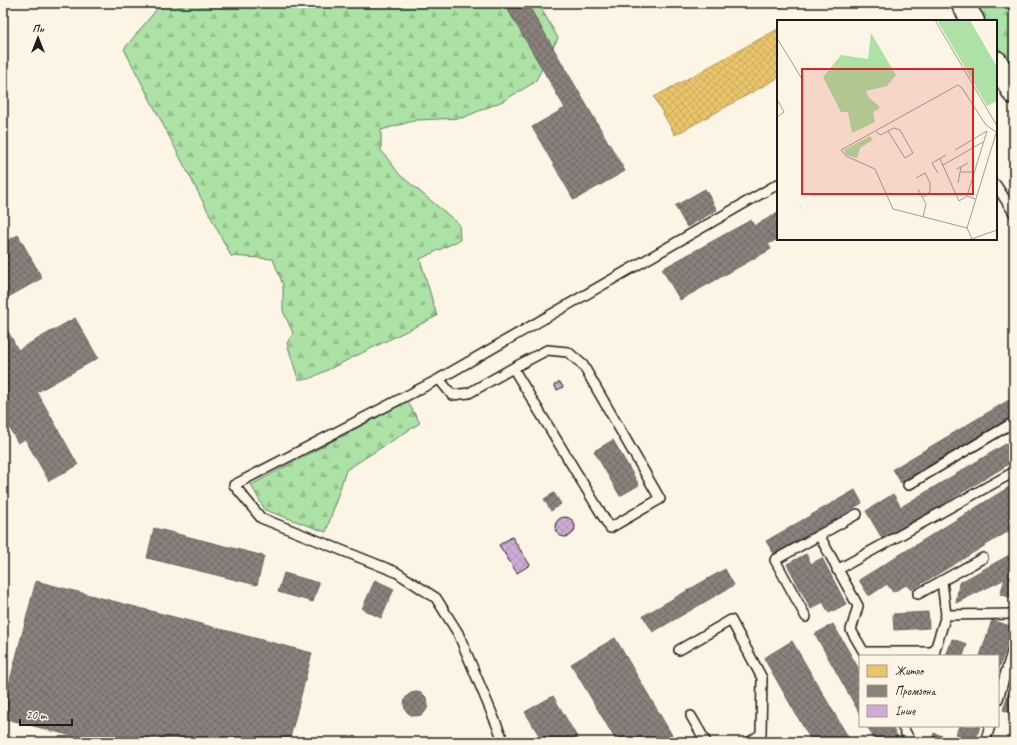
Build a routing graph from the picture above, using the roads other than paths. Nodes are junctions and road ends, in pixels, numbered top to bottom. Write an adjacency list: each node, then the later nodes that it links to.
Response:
1 (962, 3): 2 (street)
2 (971, 20)
3 (997, 64): 4 (street)
4 (1014, 93)
5 (777, 185): 9 (lane)
6 (997, 187): 7 (lane)
7 (1014, 213)
8 (513, 368): 8 (lane); 9 (lane)
9 (440, 378): 30 (lane)
10 (1014, 422): 12 (lane)
11 (1014, 472): 16 (lane)
12 (908, 485)
13 (857, 514): 14 (lane)
14 (819, 535): 16 (lane); 21 (lane)
15 (983, 558): 17 (lane)
16 (837, 570): 24 (lane)
17 (942, 581): 18 (lane); 20 (lane)
18 (918, 594)
19 (1014, 614): 20 (lane)
20 (946, 615): 25 (lane)
21 (806, 617)
22 (1014, 646): 26 (lane)
23 (679, 650): 32 (lane)
24 (865, 654): 25 (lane)
25 (934, 654)
26 (999, 697)
27 (691, 716): 31 (lane)
28 (903, 727): 33 (lane)
29 (990, 727): 34 (lane)
30 (504, 742)
31 (706, 742)
32 (750, 742)
33 (911, 742)
34 (985, 742)

